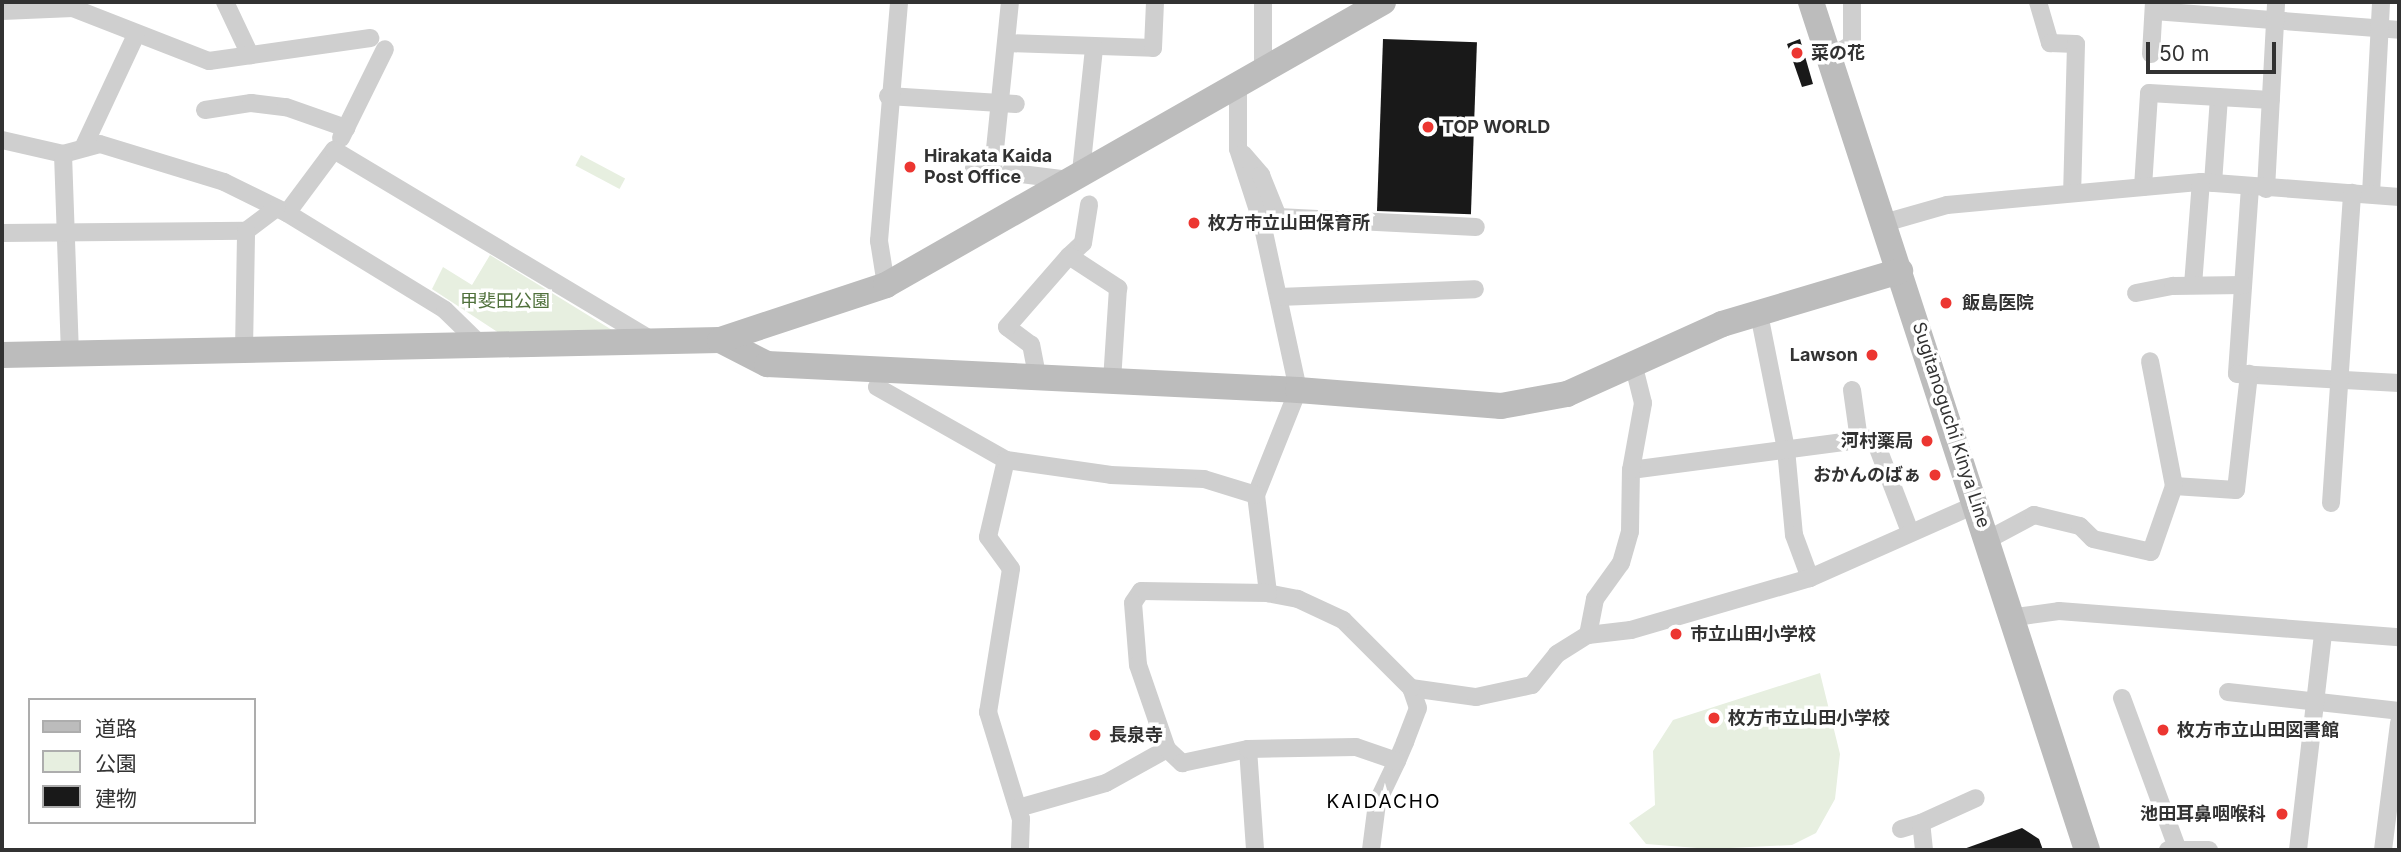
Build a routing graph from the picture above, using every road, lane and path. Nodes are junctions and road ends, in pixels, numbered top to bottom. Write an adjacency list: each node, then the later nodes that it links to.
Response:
1 (225, 2): 21 (street)
2 (900, 2): 25 (street)
3 (1010, 2): 18 (street)
4 (1155, 2): 19 (street)
5 (1263, 2): 23 (street)
6 (1383, 2): 23 (street)
7 (1811, 2): 22 (street, Sugitanoguchi Kinya Line)
8 (1852, 2): 22 (street)
9 (2038, 2): 42 (street)
10 (2276, 2): 14 (street)
11 (2381, 2): 15 (street)
12 (2154, 6): 14 (street); 20 (street)
13 (2, 11): 17 (street)
14 (2275, 22): 15 (street); 27 (street)
15 (2380, 29): 16 (street); 44 (street)
16 (2399, 30)
17 (136, 35): 21 (street); 32 (street)
18 (1006, 43): 19 (street); 28 (street)
19 (1094, 48): 38 (street)
20 (2151, 54)
21 (250, 55): 30 (street)
22 (1829, 58): 48 (street, Sugitanoguchi Kinya Line)
23 (1263, 68): 24 (street)
24 (1238, 84): 33 (street); 38 (street)
25 (888, 96): 28 (street); 55 (street)
26 (2219, 97): 27 (street); 39 (street); 40 (street)
27 (2271, 100): 41 (street)
28 (1008, 104): 37 (street)
29 (205, 110): 30 (street)
30 (346, 128): 34 (street)
31 (2, 140): 35 (street)
32 (83, 148): 35 (street); 47 (street)
33 (1238, 149): 49 (street); 60 (street)
34 (334, 150): 47 (street); 63 (street)
35 (63, 154): 52 (street)
36 (974, 168): 37 (street)
37 (993, 169): 38 (street)
38 (1075, 176): 55 (street)
39 (2207, 183): 40 (street); 41 (street); 56 (street)
40 (2143, 187): 42 (street)
41 (2258, 188): 43 (street); 57 (street)
42 (2072, 192): 48 (street)
43 (2352, 193): 44 (street); 73 (street)
44 (2371, 194): 45 (street)
45 (2399, 197)
46 (1089, 204): 53 (street)
47 (282, 211): 50 (street); 64 (street)
48 (1884, 223): 54 (street, Sugitanoguchi Kinya Line)
49 (1476, 227)
50 (246, 231): 52 (street); 65 (street)
51 (2, 233): 52 (street)
52 (63, 233): 66 (street)
53 (1069, 256): 71 (street); 74 (street)
54 (1900, 271): 61 (street); 85 (street, Sugitanoguchi Kinya Line)
55 (886, 285): 62 (street)
56 (2193, 285): 57 (street); 59 (street)
57 (2243, 285): 70 (street)
58 (1475, 289): 60 (street)
59 (2136, 293)
60 (1279, 297): 76 (street)
61 (1759, 314): 69 (street); 79 (street)
62 (720, 340): 63 (street); 72 (street)
63 (653, 341): 64 (street)
64 (481, 345): 65 (street)
65 (244, 350): 66 (street)
66 (70, 354): 67 (street)
67 (2, 355)
68 (2150, 361): 82 (street)
69 (1634, 367): 76 (street); 81 (street)
70 (2249, 374): 73 (street); 82 (street)
71 (1037, 375): 72 (street); 74 (street)
72 (879, 377): 80 (street)
73 (2342, 378): 75 (street); 84 (street)
74 (1112, 381): 76 (street)
75 (2399, 383)
76 (1298, 390): 83 (street)
77 (1852, 390): 78 (street)
78 (1859, 440): 79 (street); 86 (street)
79 (1786, 449): 81 (street); 88 (street)
80 (1006, 460): 83 (street); 104 (street)
81 (1631, 470): 91 (street)
82 (2174, 486): 87 (street)
83 (1256, 495): 89 (street)
84 (2331, 503)
85 (1977, 505): 86 (street); 87 (street, Sugitanoguchi Kinya Line)
86 (1910, 532): 88 (street)
87 (1989, 540): 90 (street, Sugitanoguchi Kinya Line)
88 (1810, 578): 91 (street)
89 (1268, 593): 94 (street); 100 (street)
90 (2015, 617): 92 (street); 112 (street, Sugitanoguchi Kinya Line)
91 (1588, 635): 94 (street)
92 (2323, 635): 93 (street); 97 (street)
93 (2399, 637)
94 (1411, 688): 102 (street)
95 (2228, 692): 97 (street)
96 (2122, 698): 107 (street)
97 (2318, 702): 98 (street); 114 (street)
98 (2399, 711)
99 (2399, 723): 115 (street)
100 (1167, 749): 101 (street); 104 (street)
101 (1248, 749): 102 (street); 109 (street)
102 (1397, 761): 110 (street)
103 (1976, 798): 105 (street)
104 (1018, 808): 108 (street)
105 (1921, 823): 106 (street); 111 (street)
106 (1900, 829)
107 (2174, 849): 113 (street)
108 (1020, 850)
109 (1255, 850)
110 (1371, 850)
111 (1924, 850)
112 (2087, 850)
113 (2209, 850)
114 (2298, 850)
115 (2383, 850)

